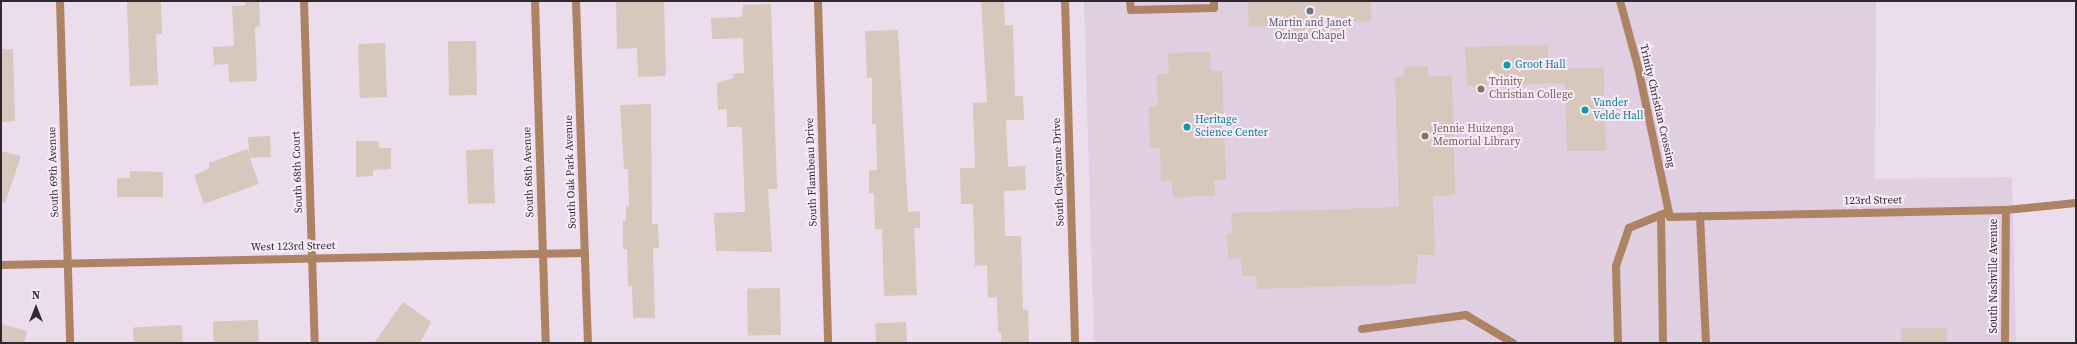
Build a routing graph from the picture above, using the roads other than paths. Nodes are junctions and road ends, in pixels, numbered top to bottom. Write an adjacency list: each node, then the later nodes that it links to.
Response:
1 (60, 1): 17 (street, South 69th Avenue)
2 (304, 1): 16 (street, South 68th Court)
3 (535, 1): 14 (street, South 68th Avenue)
4 (576, 1): 15 (street, South Oak Park Avenue)
5 (818, 1): 24 (street, South Flambeau Drive)
6 (1065, 1): 25 (street, South Cheyenne Drive)
7 (1130, 1): 8 (street)
8 (1214, 1)
9 (1620, 1): 12 (street, Trinity Christian Crossing)
10 (2076, 203): 11 (street, 123rd Street)
11 (2006, 210): 13 (street, 123rd Street); 30 (street, South Nashville Avenue)
12 (1666, 214): 13 (street, 123rd Street); 27 (street); 28 (street, Trinity Christian Crossing)
13 (1700, 216): 29 (street)
14 (543, 253): 15 (street, West 123rd Street); 16 (street, West 123rd Street); 22 (street, South 68th Avenue)
15 (585, 253): 23 (street, South Oak Park Avenue)
16 (311, 257): 17 (street, West 123rd Street); 21 (street, South 68th Court)
17 (68, 263): 18 (street, West 123rd Street); 20 (street, South 69th Avenue)
18 (1, 265)
19 (1362, 330): 26 (street)
20 (70, 343)
21 (315, 343)
22 (546, 343)
23 (588, 343)
24 (828, 343)
25 (1075, 343)
26 (1513, 343)
27 (1618, 343)
28 (1663, 343)
29 (1706, 343)
30 (2005, 343)

